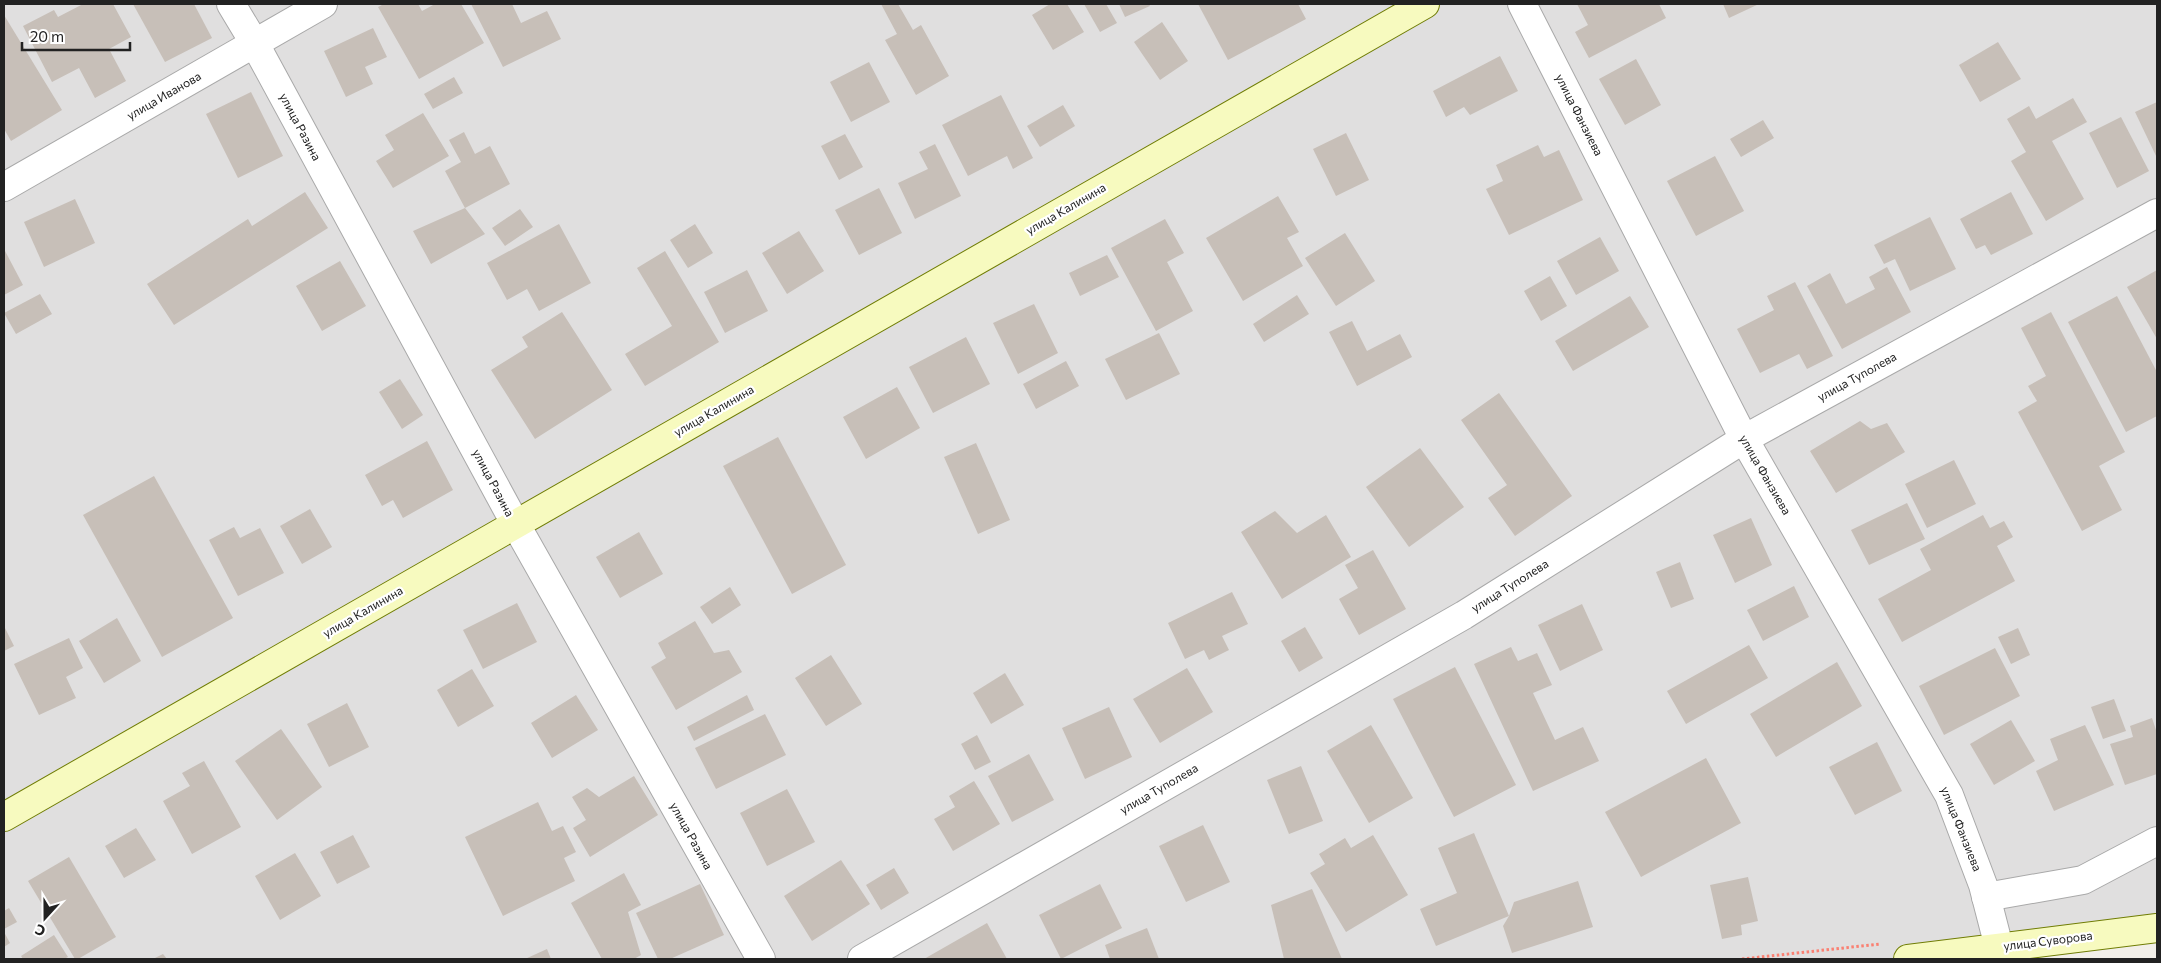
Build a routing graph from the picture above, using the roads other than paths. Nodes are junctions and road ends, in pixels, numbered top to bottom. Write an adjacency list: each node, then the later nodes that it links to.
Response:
1 (231, 4): 5 (street, улица Разина)
2 (323, 4): 5 (street, улица Иванова)
3 (1425, 4): 9 (street, улица Калинина)
4 (1522, 4): 8 (street, улица Фанзиева)
5 (255, 44): 6 (street, улица Иванова); 9 (street, улица Разина)
6 (4, 187)
7 (2157, 213): 8 (street, улица Туполева)
8 (1744, 439): 12 (street, улица Фанзиева); 16 (street, улица Туполева)
9 (516, 525): 10 (street, улица Калинина); 15 (street, улица Разина)
10 (4, 818)
11 (2157, 841): 12 (street)
12 (1986, 897): 14 (street, улица Фанзиева)
13 (2157, 928): 14 (street, улица Суворова)
14 (2000, 947): 17 (street, улица Суворова)
15 (761, 959)
16 (862, 959)
17 (1908, 959)

